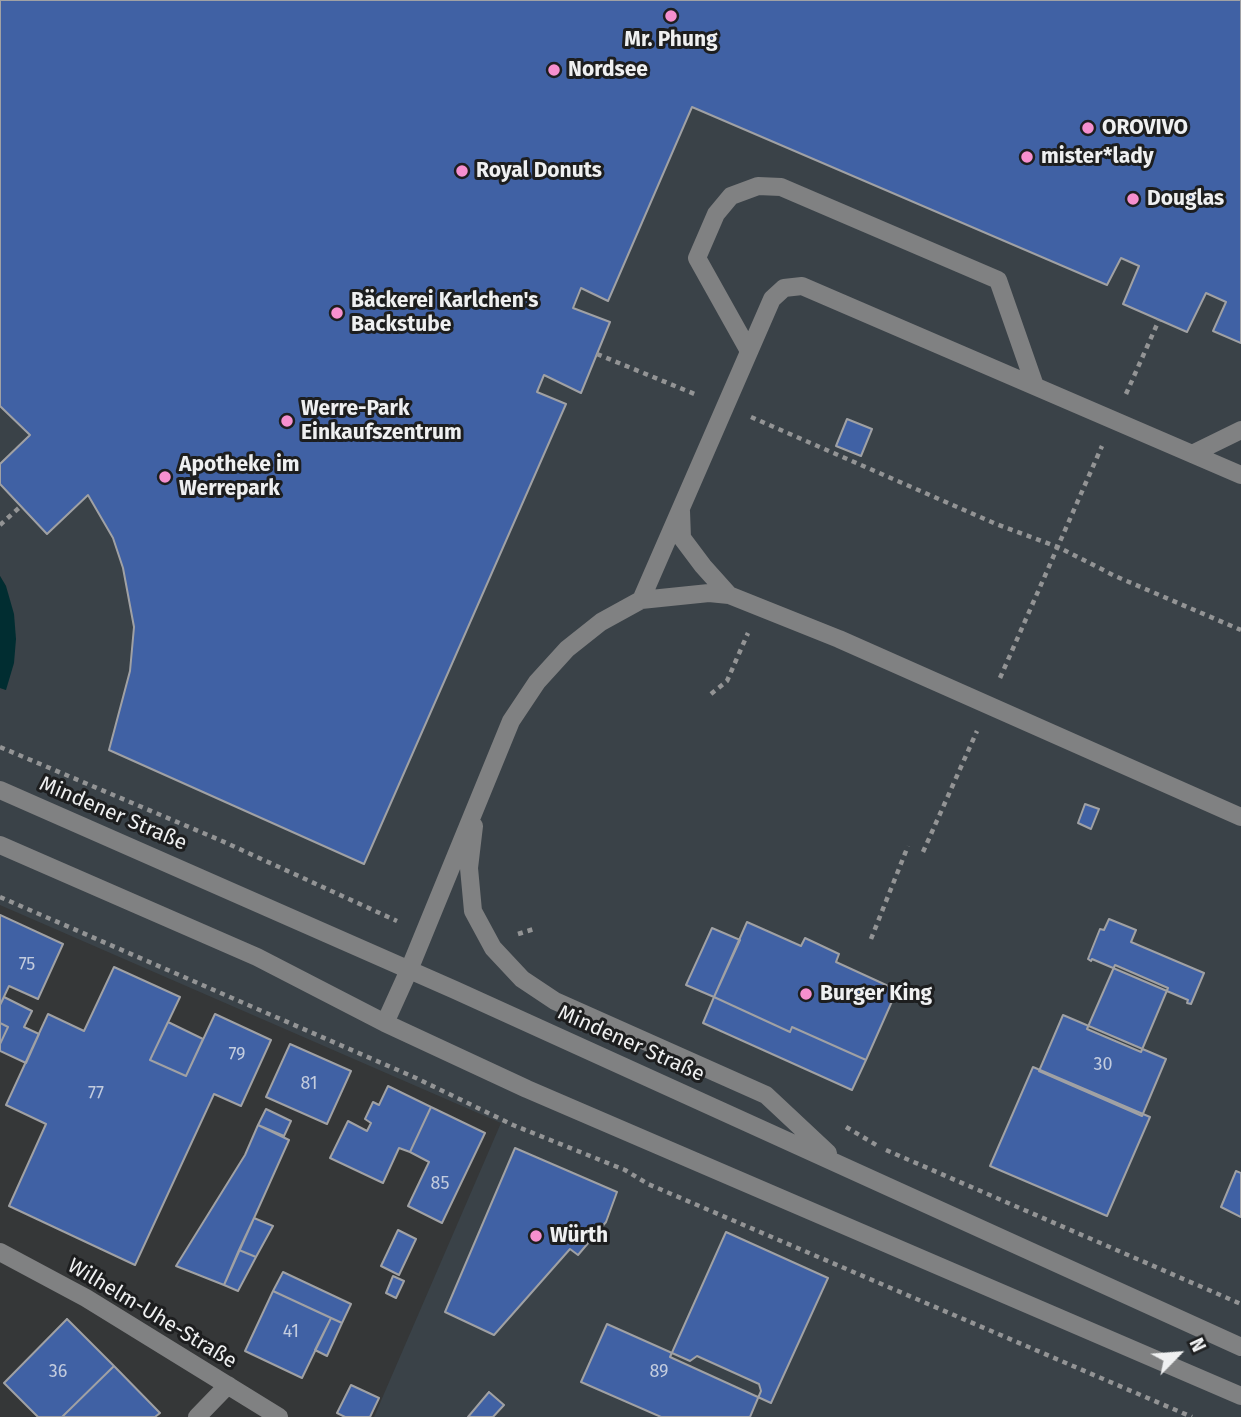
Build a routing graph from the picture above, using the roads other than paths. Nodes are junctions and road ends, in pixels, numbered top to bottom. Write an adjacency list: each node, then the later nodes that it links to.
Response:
1 (749, 351): 2 (street); 2 (street); 6 (street)
2 (1035, 386): 4 (street)
3 (1241, 430): 4 (street)
4 (1192, 454): 5 (street)
5 (1241, 475)
6 (681, 507): 7 (street); 8 (street)
7 (729, 595): 8 (street); 11 (street)
8 (641, 600): 10 (street)
9 (0, 790): 13 (street, Mindener Straße)
10 (476, 807): 13 (street); 15 (street)
11 (1241, 817)
12 (0, 845): 14 (street)
13 (409, 970): 14 (street); 15 (street, Mindener Straße)
14 (385, 1023): 19 (street)
15 (838, 1162): 17 (street, Mindener Straße)
16 (0, 1252): 18 (street, Wilhelm-Uhe-Straße)
17 (1241, 1347)
18 (228, 1385): 20 (street); 21 (street, Wilhelm-Uhe-Straße)
19 (1241, 1396)
20 (197, 1417)
21 (279, 1417)

